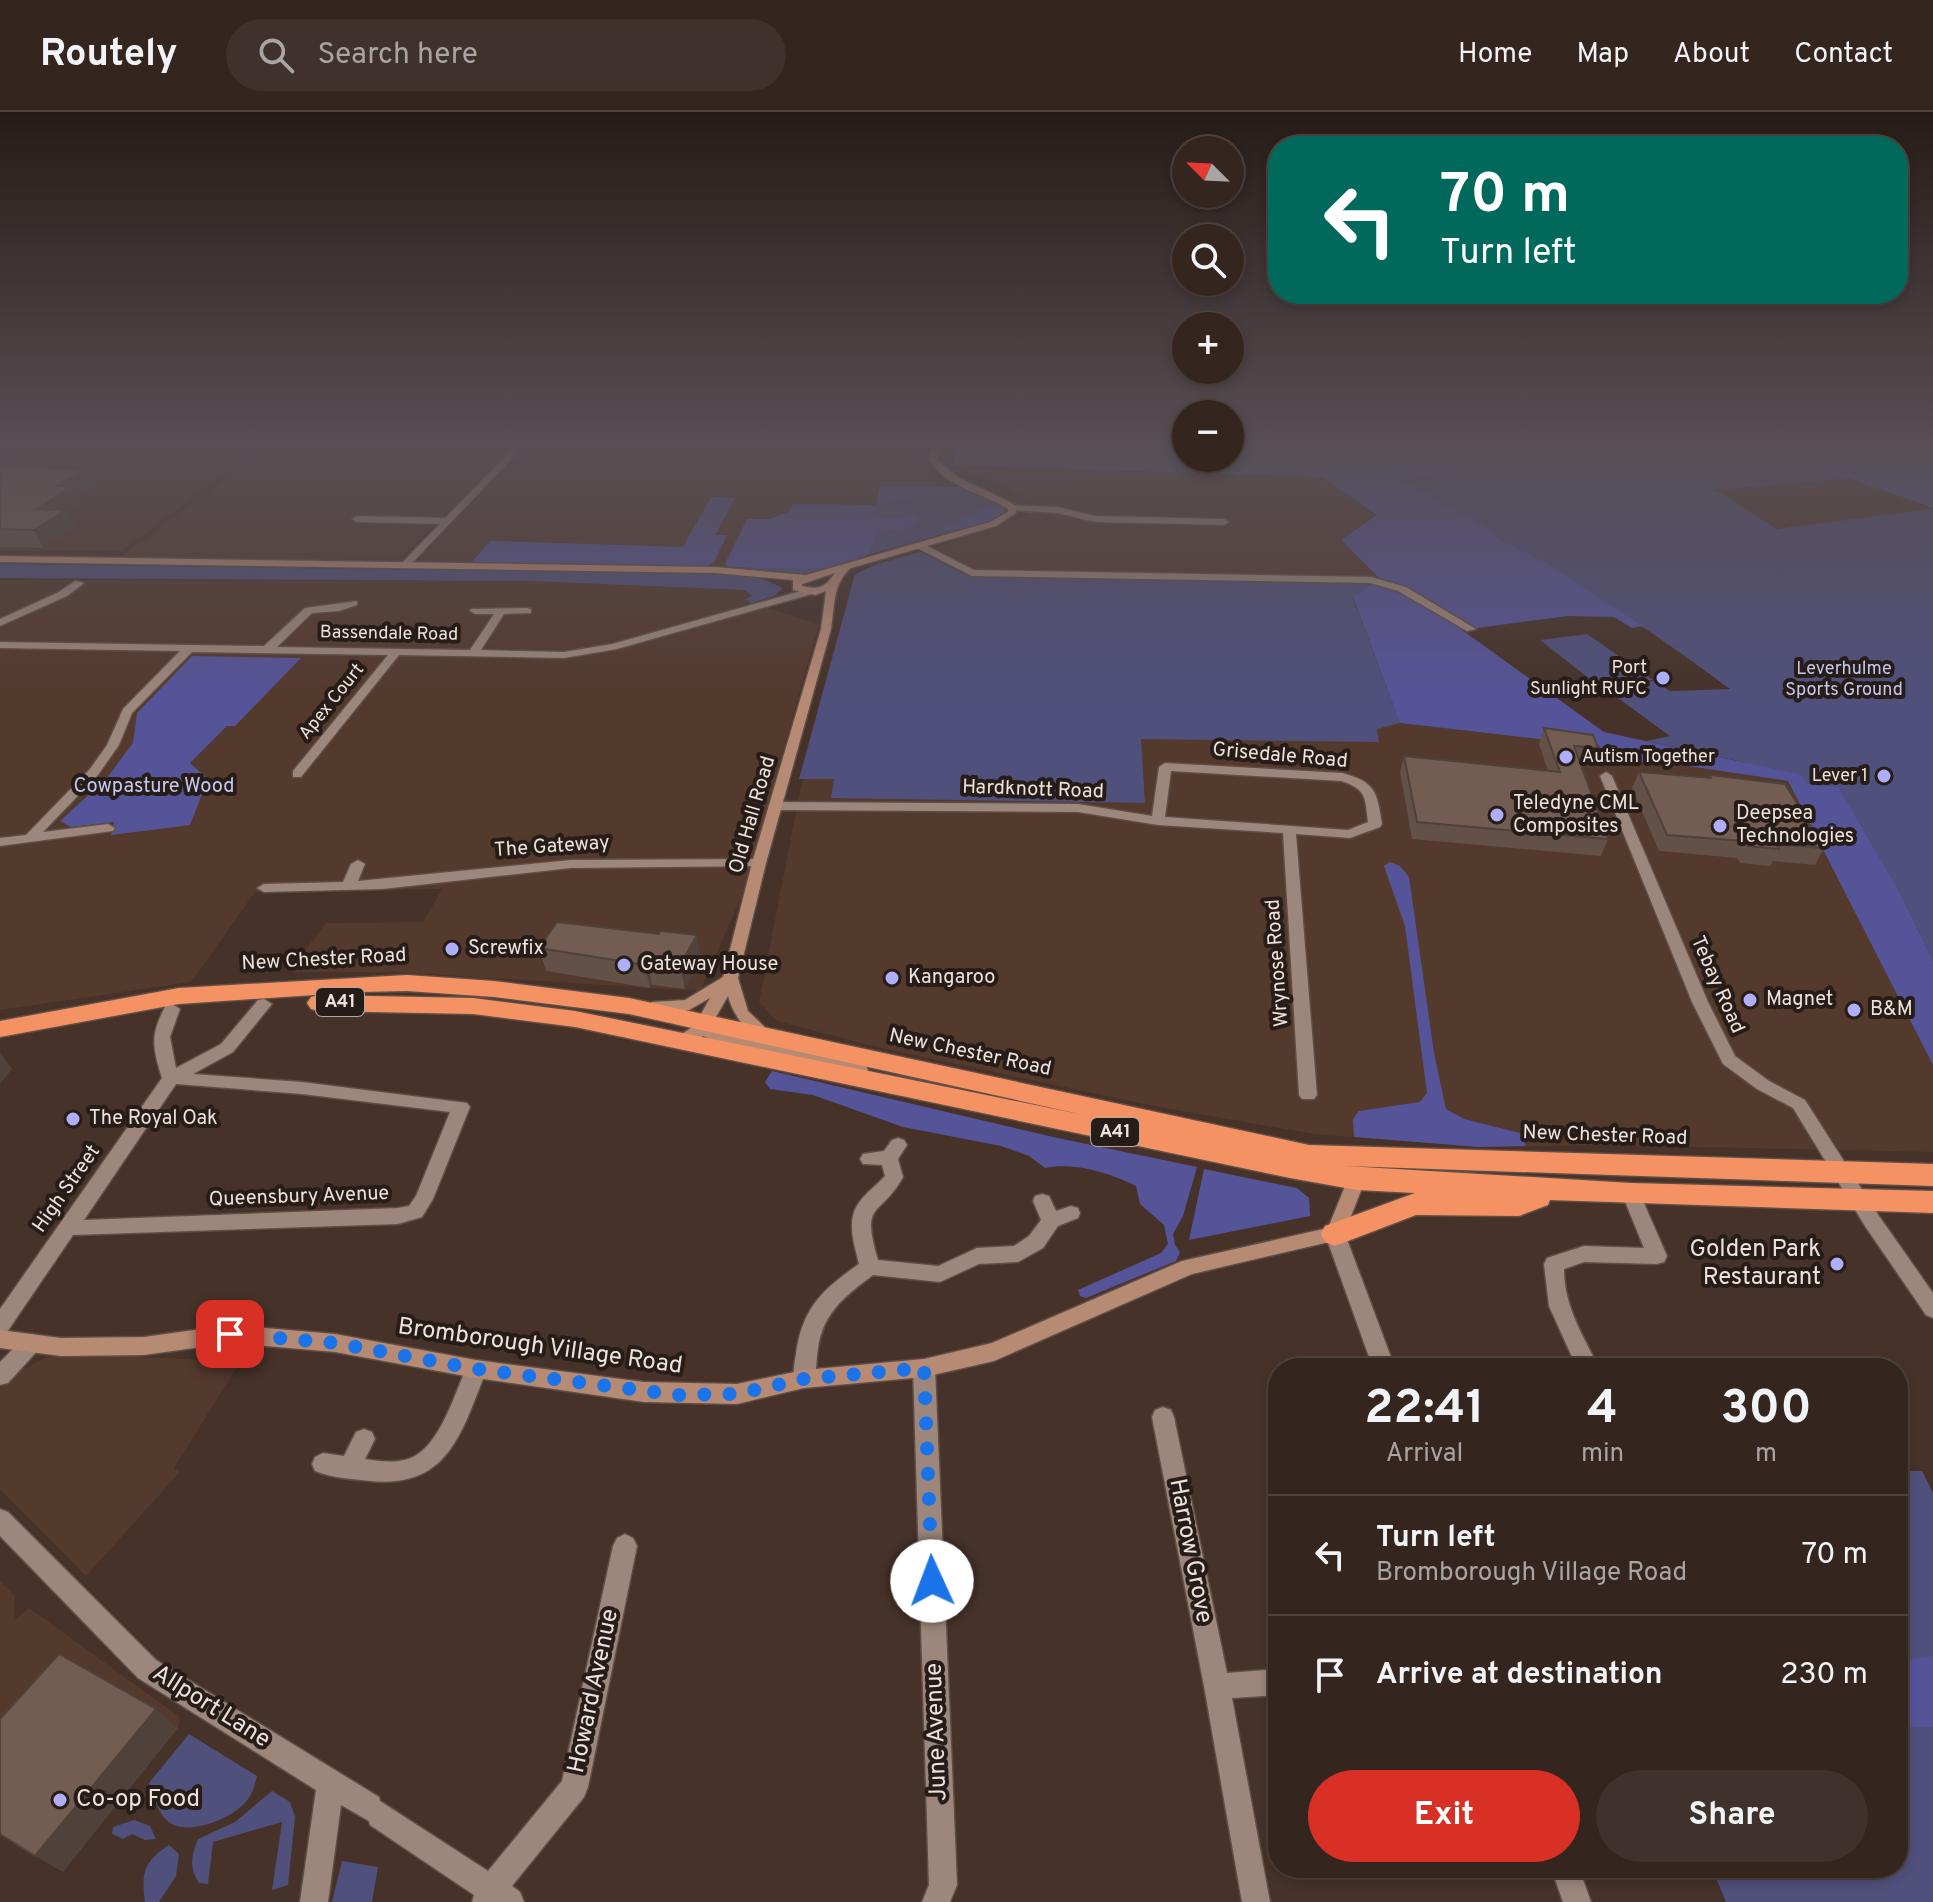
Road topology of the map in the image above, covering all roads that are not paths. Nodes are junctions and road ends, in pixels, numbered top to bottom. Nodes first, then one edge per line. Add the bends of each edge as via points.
1 (441, 529) edge
2 (977, 529) edge
3 (918, 545) junction
4 (0, 559) edge
5 (405, 565) junction
6 (849, 565) junction
7 (762, 574) junction
8 (806, 578) junction
9 (79, 583) dead end
10 (832, 585) junction
11 (796, 586) junction
12 (808, 592) junction
13 (770, 602) junction
14 (353, 603) dead end
15 (475, 611) dead end
16 (501, 611) junction
17 (527, 611) dead end
18 (828, 613) junction
19 (0, 623) edge
20 (1471, 629) dead end
21 (0, 645) edge
22 (189, 649) junction
23 (267, 650) junction
24 (396, 652) junction
25 (473, 654) junction
26 (297, 774) dead end
27 (1606, 776) dead end
28 (775, 806) junction
29 (1158, 821) junction
30 (108, 828) dead end
31 (1289, 828) junction
32 (30, 838) junction
33 (0, 842) edge
34 (759, 863) junction
35 (358, 864) dead end
36 (348, 887) junction
37 (264, 888) dead end
38 (730, 978) junction
39 (264, 1004) junction
40 (629, 1006) junction
41 (172, 1009) junction
42 (705, 1023) junction
43 (0, 1029) edge
44 (766, 1036) junction
45 (680, 1041) junction
46 (0, 1042) edge
47 (169, 1071) junction
48 (1308, 1095) dead end
49 (1063, 1121) junction
50 (1309, 1155) junction
51 (1389, 1158) junction
52 (869, 1159) dead end
53 (1841, 1172) junction
54 (1933, 1175) edge
55 (1357, 1179) junction
56 (1933, 1187) edge
57 (1555, 1190) junction
58 (1631, 1194) junction
59 (1858, 1199) junction
60 (1042, 1201) dead end
61 (1933, 1202) edge
62 (1071, 1213) dead end
63 (1394, 1213) junction
64 (1051, 1221) junction
65 (67, 1228) junction
66 (1335, 1234) junction
67 (870, 1267) junction
68 (1933, 1309) edge
69 (0, 1326) edge
70 (0, 1339) edge
71 (32, 1343) junction
72 (1380, 1358) edge
73 (1583, 1358) edge
74 (924, 1368) junction
75 (476, 1369) junction
76 (0, 1376) edge
77 (804, 1379) junction
78 (1163, 1417) dead end
79 (364, 1439) dead end
80 (323, 1464) dead end
81 (350, 1467) junction
82 (0, 1520) edge
83 (625, 1546) dead end
84 (1268, 1683) edge
85 (1217, 1686) junction
86 (331, 1782) junction
87 (1569, 1878) edge
88 (496, 1898) edge
89 (314, 1902) edge
90 (936, 1902) edge
91 (1256, 1902) edge
92 (1577, 1902) edge

1 - 5 street
2 - 3 street
3 - 6 street
3 - 20 street via 972,573 1371,580 1402,589
4 - 5 street
5 - 7 street
6 - 8 street
6 - 10 street
7 - 8 street
7 - 11 street
8 - 10 street via 825,578
8 - 11 street
9 - 19 street
10 - 12 street
10 - 18 street, Old Hall Road
11 - 12 street
11 - 13 street, Bassendale Road
12 - 13 street, Bassendale Road
12 - 18 street
13 - 25 street, Bassendale Road via 613,647 564,655
14 - 23 street via 309,610
15 - 16 street
16 - 17 street
16 - 25 street
18 - 28 street, Old Hall Road
21 - 22 street, Bassendale Road
22 - 23 street, Bassendale Road
22 - 32 street via 127,712 94,772
23 - 24 street, Bassendale Road
24 - 25 street, Bassendale Road
24 - 26 street, Apex Court
27 - 53 street, Tebay Road via 1729,1060 1799,1104
28 - 29 street, Hardknott Road via 1078,808
28 - 34 street, Old Hall Road
29 - 31 street, Hardknott Road
29 - 31 street, Grisedale Road via 1165,767 1342,777 1371,794 1375,824 1350,834
30 - 32 street
31 - 48 street, Wrynose Road
32 - 33 street
34 - 36 street, The Gateway via 546,865
34 - 38 street, Old Hall Road
35 - 36 street
36 - 37 street, The Gateway
38 - 40 street via 689,1005
38 - 42 street, Old Hall Road
38 - 44 street via 741,1013
39 - 41 highway, New Chester Road / A41
39 - 45 highway, New Chester Road / A41 via 473,1006 575,1019
39 - 47 street, High Street via 227,1048
40 - 42 highway, New Chester Road / A41
40 - 43 highway, New Chester Road / A41 via 480,988 359,984 179,996
41 - 46 highway, New Chester Road / A41
41 - 47 street via 160,1040
42 - 44 highway, New Chester Road / A41
42 - 45 street
42 - 49 street via 709,1032 723,1038
44 - 50 highway, New Chester Road / A41
45 - 49 highway, New Chester Road / A41
47 - 65 street, High Street
47 - 65 street, Queensbury Avenue via 461,1107 415,1212
49 - 55 highway, New Chester Road / A41
50 - 51 highway, New Chester Road / A41
50 - 55 highway
51 - 53 highway, New Chester Road / A41
51 - 55 street
52 - 67 street via 894,1152 894,1177 862,1212
53 - 54 highway, New Chester Road / A41
53 - 56 highway via 1870,1186
53 - 59 street, Tebay Road
55 - 57 highway, New Chester Road / A41
55 - 63 highway
55 - 66 street
57 - 58 highway, New Chester Road / A41
57 - 63 highway via 1519,1205 1415,1204
58 - 59 highway, New Chester Road / A41
58 - 73 street via 1657,1256 1584,1254 1554,1264 1553,1284 1563,1322
59 - 61 highway, New Chester Road / A41
59 - 68 street, Tebay Road
60 - 64 street
62 - 64 street
63 - 66 highway
64 - 67 street via 1036,1242 1018,1254 977,1256 940,1274
65 - 69 street, High Street
66 - 72 street
66 - 74 street, Bromborough Village Road via 1189,1267 994,1352
67 - 77 street via 817,1311 806,1343
70 - 71 street, Bromborough Village Road
71 - 75 street, Bromborough Village Road via 144,1346 230,1334 335,1343
71 - 76 street
74 - 77 street, Bromborough Village Road
74 - 90 street, June Avenue via 943,1885
75 - 77 street, Bromborough Village Road via 677,1395 737,1394
75 - 81 street via 441,1446 428,1459 403,1471
78 - 85 street, Harrow Grove
79 - 81 street
80 - 81 street
82 - 86 street, Allport Lane via 147,1669
83 - 88 street, Howard Avenue via 574,1787
84 - 85 street
85 - 91 street, Harrow Grove
86 - 88 street, Allport Lane
86 - 89 street
87 - 92 street

